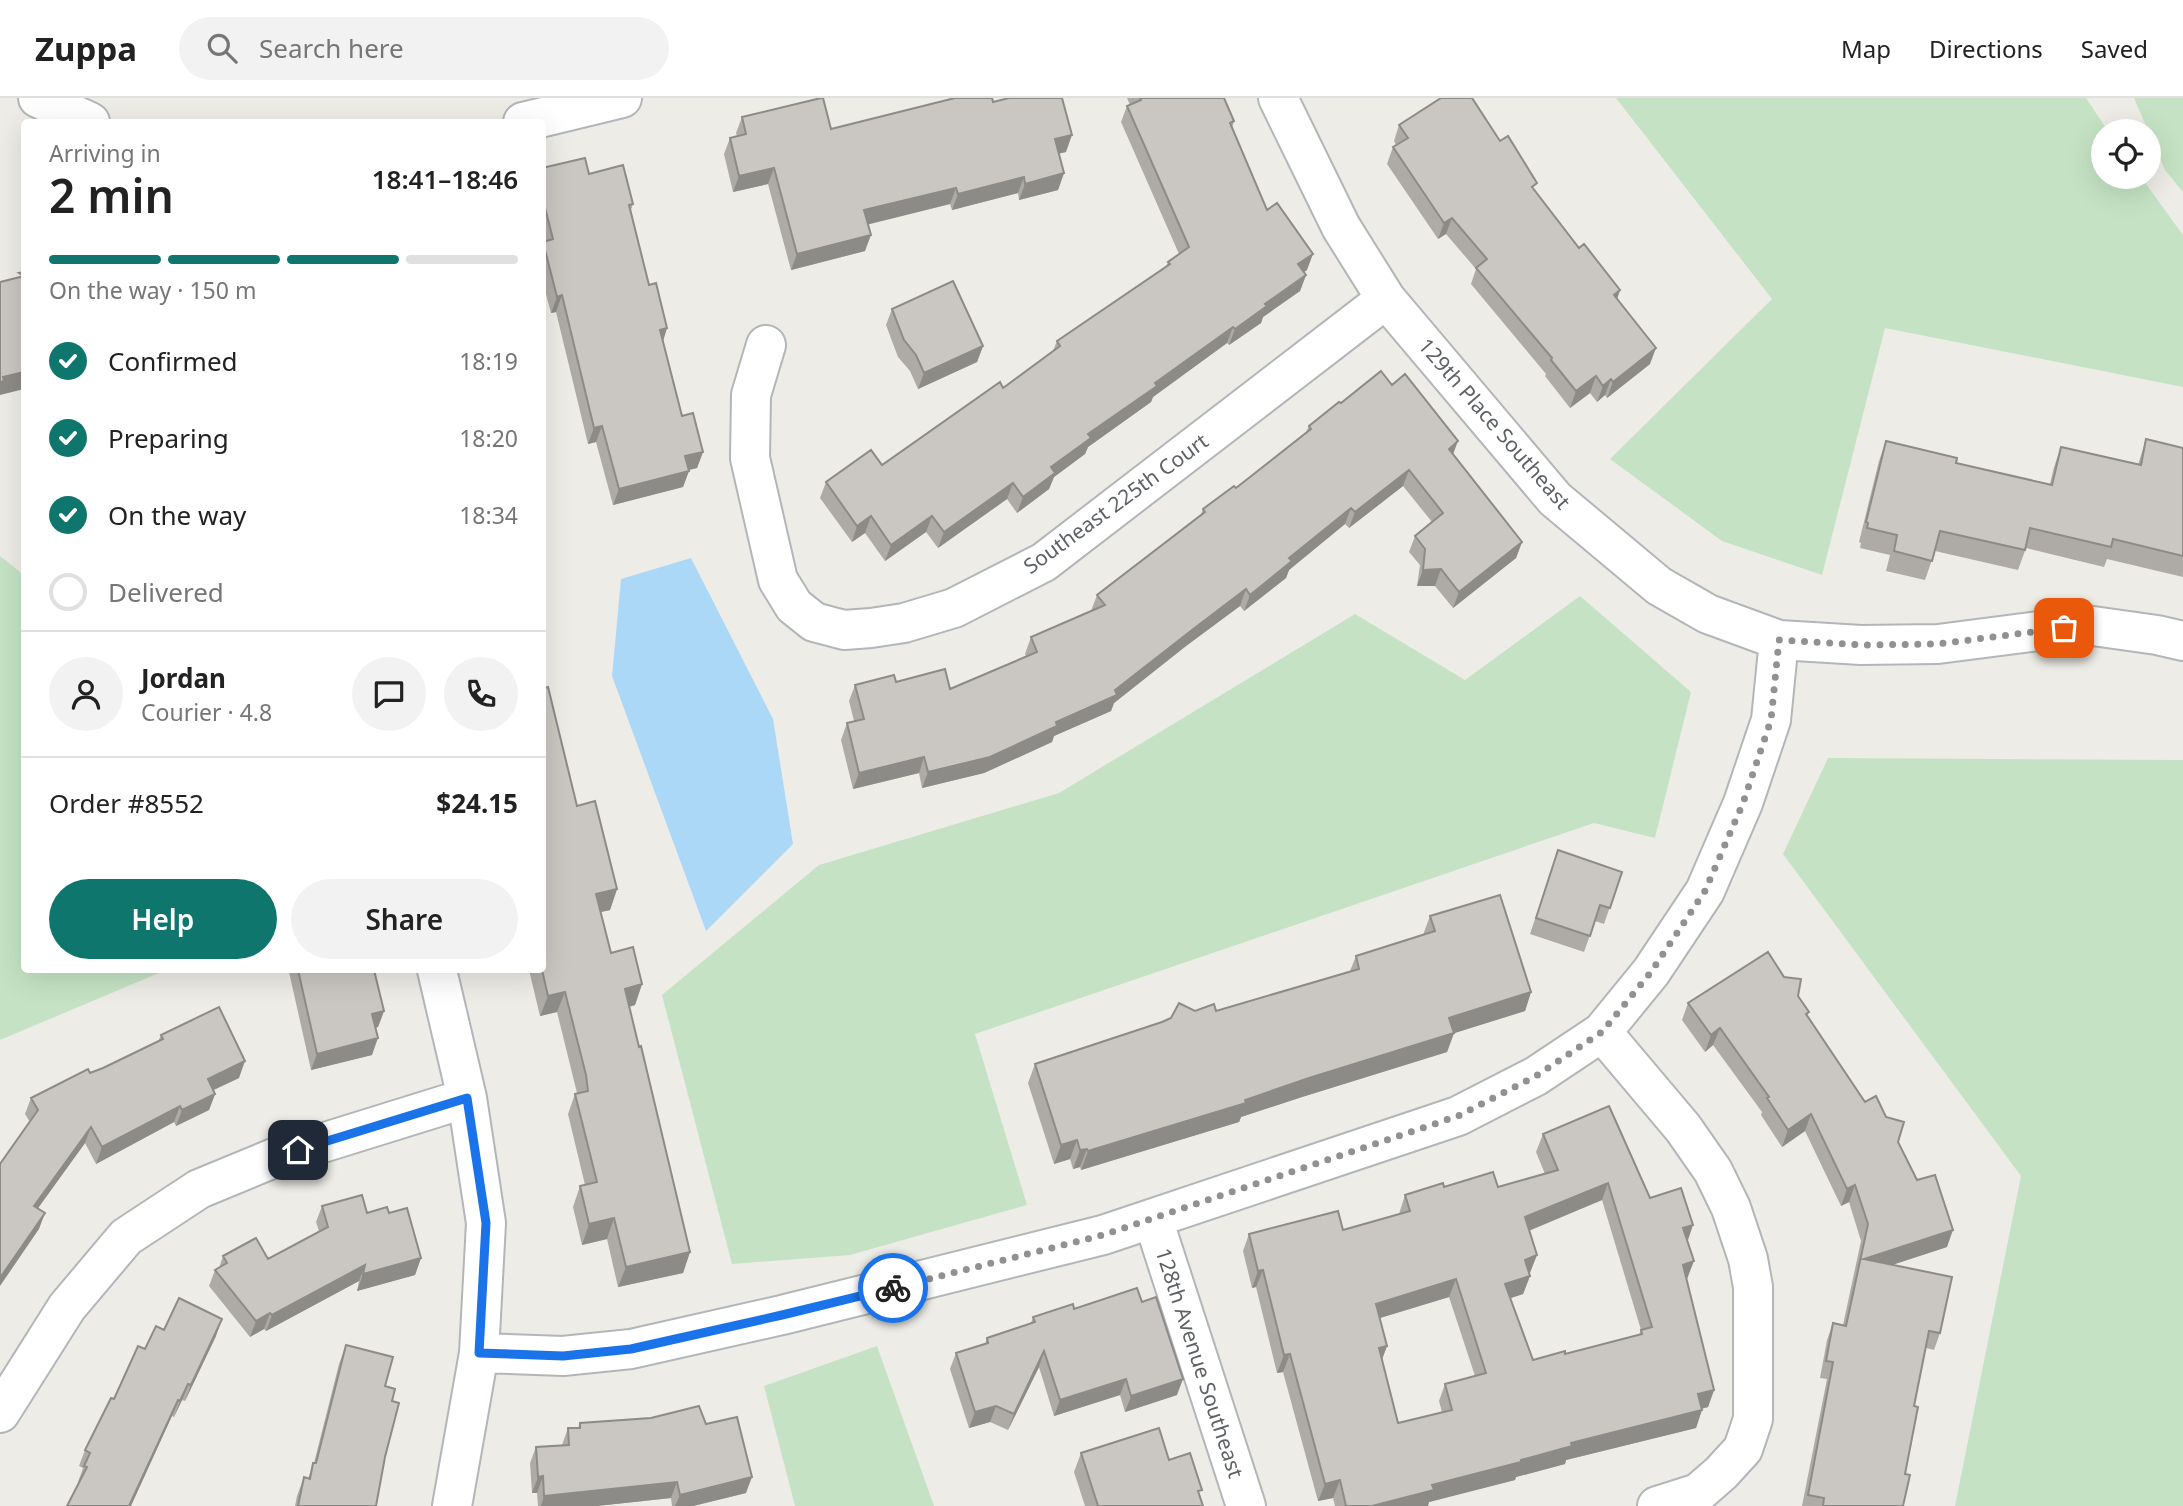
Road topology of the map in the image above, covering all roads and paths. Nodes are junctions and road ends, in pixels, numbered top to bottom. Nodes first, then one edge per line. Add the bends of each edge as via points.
1 (38, 98) edge
2 (622, 98) edge
3 (1278, 98) edge
4 (84, 119) edge
5 (535, 119) edge
6 (1386, 299) junction
7 (766, 345) dead end
8 (1779, 640) junction
9 (2183, 641) edge
10 (438, 973) edge
11 (1602, 1032) junction
12 (467, 1098) junction
13 (1153, 1219) junction
14 (479, 1353) junction
15 (0, 1413) edge
16 (452, 1506) edge
17 (1246, 1506) edge
18 (1657, 1506) edge

1 - 4 street
2 - 5 street
3 - 6 street, 129th Place Southeast via 1341,227
6 - 7 street, Southeast 225th Court via 1045,562 954,608 871,628 844,630 814,622 794,606 778,580 750,458 751,395
6 - 8 street, 129th Place Southeast via 1555,499 1659,586 1708,614
8 - 9 street, 129th Place Southeast via 1938,644 2086,625
8 - 11 street via 1771,720 1743,803 1705,891 1651,972
10 - 12 street
11 - 13 street via 1536,1076 1458,1116
11 - 18 street via 1713,1171 1731,1208 1753,1287 1753,1419 1743,1450 1698,1493
12 - 14 street via 486,1223
12 - 15 street via 274,1158 199,1189 126,1237 67,1307
13 - 14 street via 631,1349 563,1356
13 - 17 street, 128th Avenue Southeast
14 - 16 street

